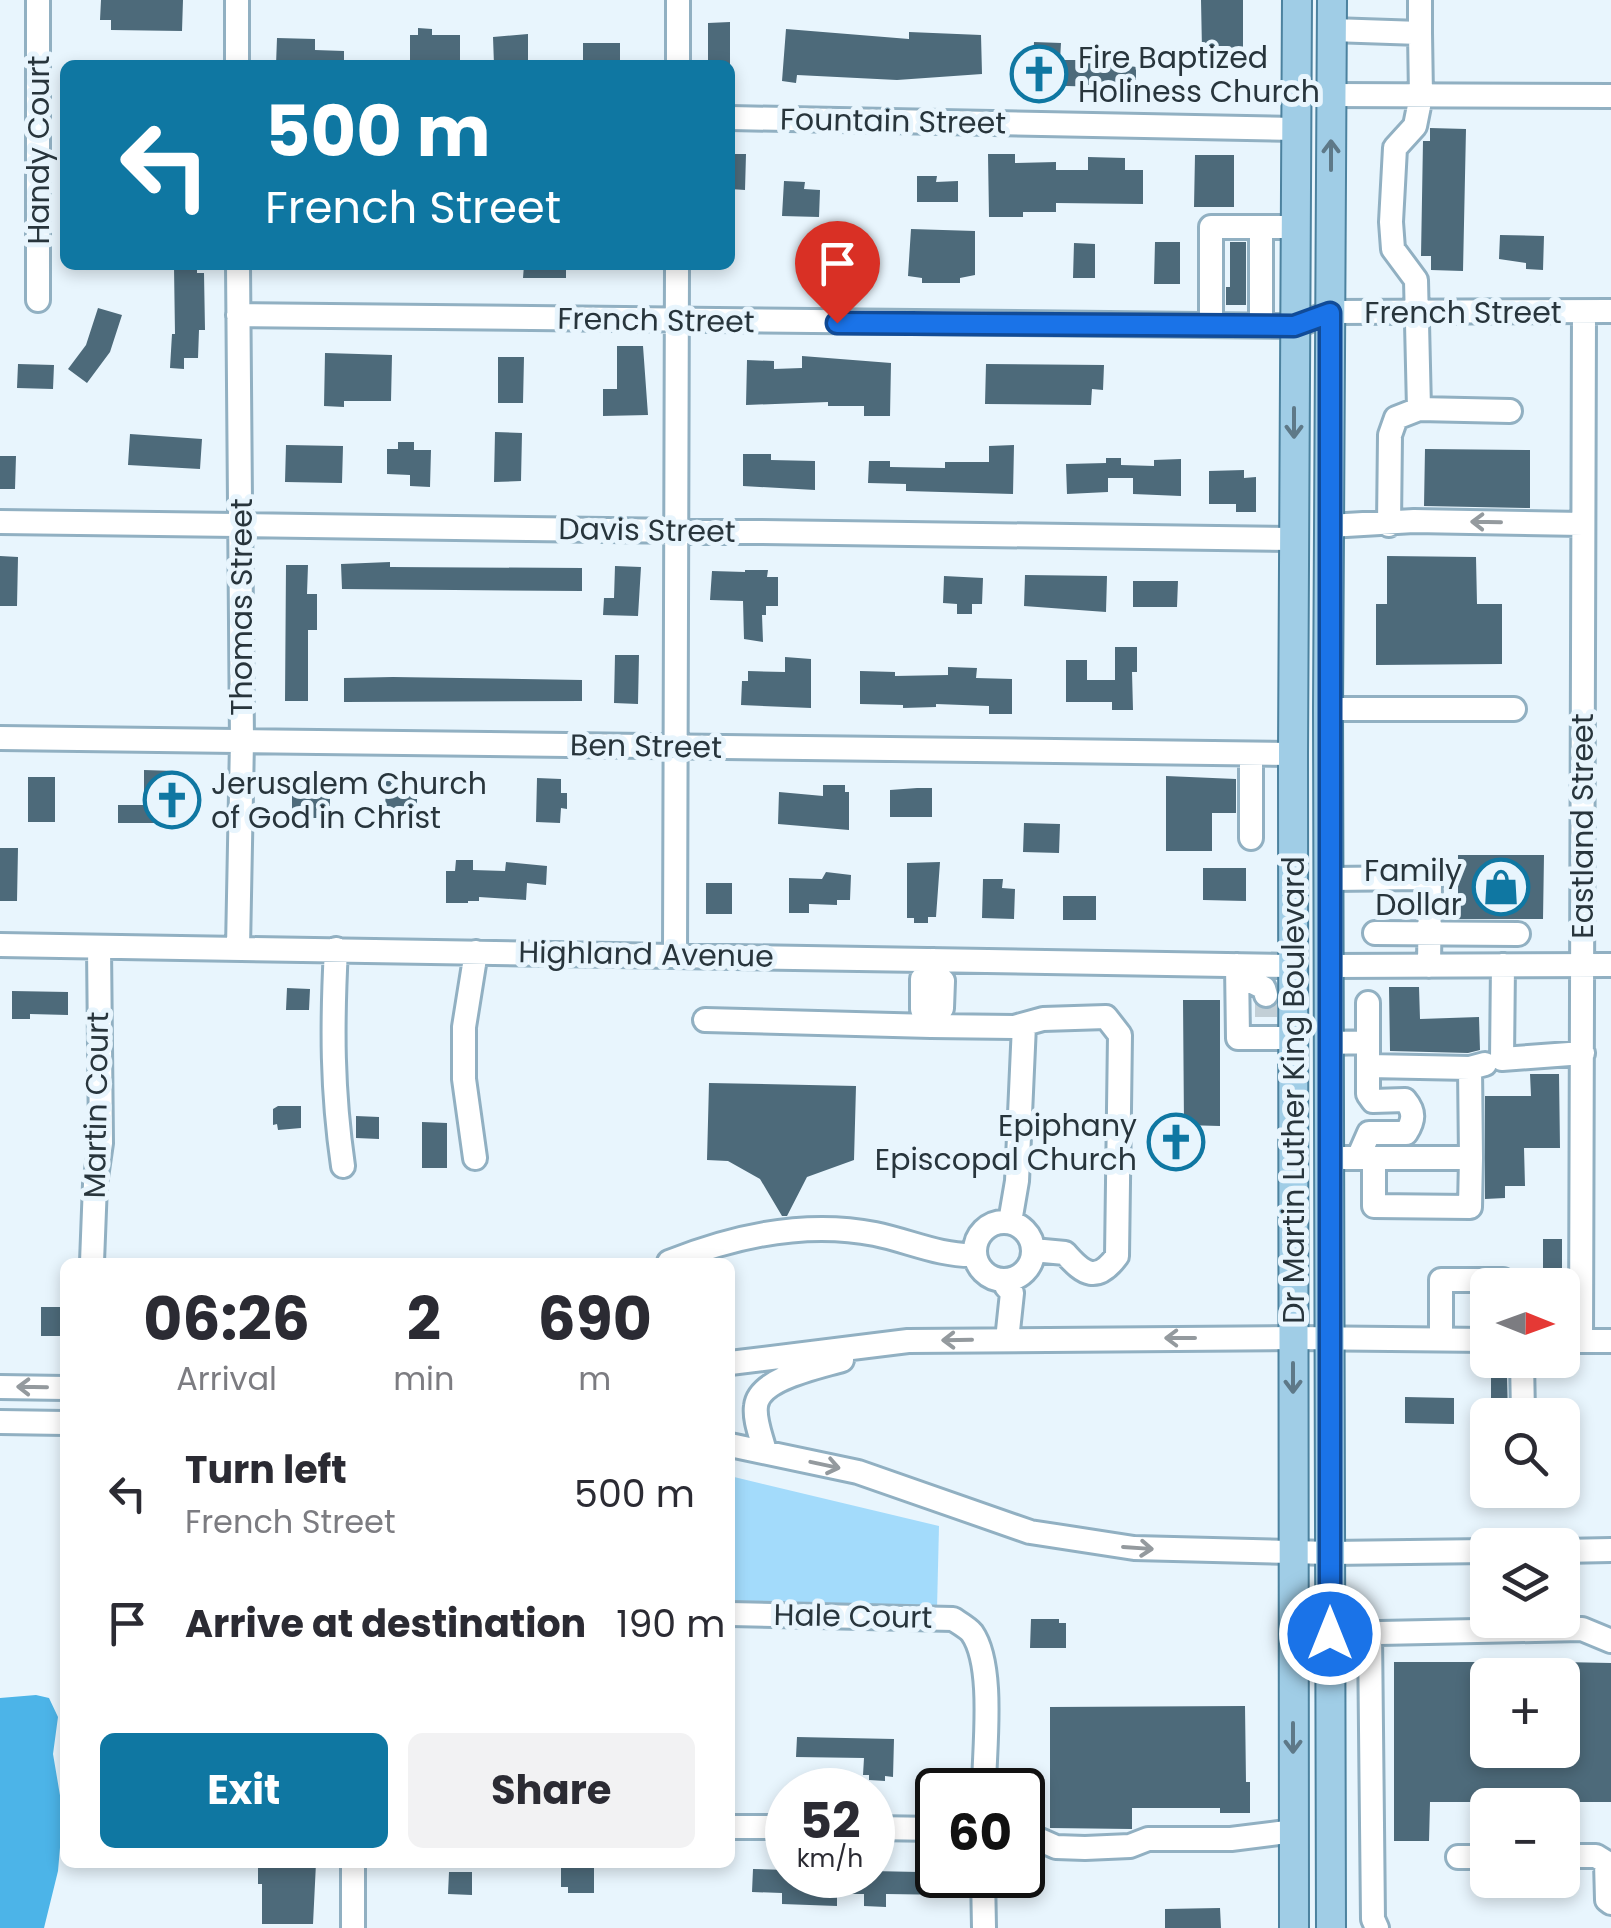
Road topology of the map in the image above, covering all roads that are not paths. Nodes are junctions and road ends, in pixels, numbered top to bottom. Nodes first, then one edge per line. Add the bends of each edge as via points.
1 (38, 0) edge
2 (237, 0) edge
3 (678, 0) edge
4 (1296, 0) edge
5 (1332, 0) edge
6 (1420, 0) edge
7 (1332, 30) junction
8 (1420, 33) junction
9 (237, 60) edge
10 (678, 60) edge
11 (1331, 95) junction
12 (1421, 96) junction
13 (1611, 96) edge
14 (735, 118) edge
15 (1296, 128) junction
16 (1261, 227) junction
17 (1295, 240) junction
18 (238, 270) edge
19 (678, 270) edge
20 (38, 300) dead end
21 (1419, 312) junction
22 (1584, 312) junction
23 (1611, 312) edge
24 (1330, 313) junction
25 (238, 315) junction
26 (677, 320) junction
27 (1212, 325) junction
28 (1261, 325) junction
29 (1294, 326) junction
30 (1419, 409) junction
31 (1510, 411) dead end
32 (0, 522) edge
33 (1583, 524) junction
34 (241, 525) junction
35 (1388, 525) junction
36 (1329, 526) junction
37 (675, 530) junction
38 (1293, 539) junction
39 (1514, 708) dead end
40 (1328, 709) junction
41 (0, 738) edge
42 (242, 741) junction
43 (674, 746) junction
44 (1251, 754) junction
45 (1293, 754) junction
46 (1293, 819) junction
47 (1294, 850) junction
48 (1329, 879) junction
49 (1375, 933) dead end
50 (1430, 933) junction
51 (1485, 934) junction
52 (1518, 934) dead end
53 (0, 945) edge
54 (99, 946) junction
55 (238, 948) junction
56 (336, 949) junction
57 (476, 952) junction
58 (676, 955) junction
59 (1494, 965) junction
60 (1582, 965) junction
61 (1611, 965) edge
62 (933, 966) junction
63 (1293, 966) junction
64 (1329, 966) junction
65 (1429, 966) junction
66 (1238, 970) junction
67 (1266, 995) dead end
68 (1368, 1003) dead end
69 (1329, 1012) junction
70 (705, 1020) dead end
71 (931, 1022) junction
72 (1024, 1025) junction
73 (1275, 1035) junction
74 (1329, 1044) junction
75 (1583, 1053) junction
76 (1368, 1054) junction
77 (1502, 1059) junction
78 (1470, 1068) junction
79 (475, 1158) dead end
80 (1330, 1158) junction
81 (1366, 1158) junction
82 (1470, 1158) junction
83 (343, 1166) dead end
84 (1010, 1222) junction
85 (1033, 1250) junction
86 (974, 1255) junction
87 (92, 1258) edge
88 (679, 1258) edge
89 (1575, 1268) edge
90 (1470, 1280) edge
91 (1006, 1283) junction
92 (1007, 1329) junction
93 (1293, 1338) junction
94 (1330, 1338) junction
95 (1441, 1339) junction
96 (1470, 1340) edge
97 (908, 1341) junction
98 (1580, 1341) edge
99 (1611, 1341) edge
100 (735, 1362) edge
101 (0, 1387) edge
102 (60, 1388) edge
103 (0, 1422) edge
104 (60, 1423) edge
105 (735, 1446) edge
106 (765, 1452) junction
107 (1611, 1550) edge
108 (1470, 1551) edge
109 (1580, 1551) edge
110 (1294, 1552) junction
111 (1330, 1553) junction
112 (735, 1614) edge
113 (1330, 1634) junction
114 (1370, 1634) junction
115 (1611, 1641) edge
116 (984, 1768) edge
117 (735, 1827) edge
118 (765, 1828) edge
119 (1294, 1831) junction
120 (1045, 1842) edge
121 (1580, 1856) edge
122 (1458, 1857) dead end
123 (1470, 1857) edge
124 (353, 1868) edge
125 (984, 1898) edge
126 (1611, 1903) edge
127 (353, 1928) edge
128 (984, 1928) edge
129 (1294, 1928) edge
130 (1331, 1928) edge
131 (1377, 1928) edge

1 - 20 street, Handy Court
2 - 9 street
3 - 10 street
4 - 15 main road, Dr Martin Luther King Boulevard
5 - 7 main road, Dr Martin Luther King Boulevard
6 - 8 street
7 - 8 street
7 - 11 main road, Dr Martin Luther King Boulevard
8 - 12 street
11 - 12 street
24 -> 11 main road, Dr Martin Luther King Boulevard
12 - 13 street
12 - 21 street via 1415,126 1395,148 1391,222 1393,250 1416,280
14 - 15 street, Fountain Street
15 - 17 main road, Dr Martin Luther King Boulevard
16 - 17 street
16 - 27 street via 1211,227
16 - 28 street
17 - 29 main road, Dr Martin Luther King Boulevard
18 - 25 street, Thomas Street
19 - 26 street
21 - 22 street, French Street
21 - 24 street, French Street
21 - 30 street
22 - 23 street, French Street
22 - 33 street, Eastland Street
24 - 29 street, French Street
24 - 36 main road, Dr Martin Luther King Boulevard
25 - 26 street, French Street
25 - 34 street, Thomas Street
26 - 27 street, French Street
26 - 37 street
27 - 28 street, French Street
28 - 29 street, French Street
29 -> 38 main road, Dr Martin Luther King Boulevard
30 - 31 street
30 - 35 street via 1396,418 1390,435
32 - 34 street, Davis Street
33 -> 35 street
33 - 60 street, Eastland Street
34 - 37 street, Davis Street
34 - 42 street, Thomas Street
35 - 36 street
36 - 40 main road, Dr Martin Luther King Boulevard
37 - 38 street, Davis Street
37 - 43 street
38 - 45 main road, Dr Martin Luther King Boulevard
39 - 40 street
40 - 48 main road, Dr Martin Luther King Boulevard
41 - 42 street, Ben Street
42 - 43 street, Ben Street
42 - 55 street, Thomas Street
43 - 44 street, Ben Street
43 - 58 street
44 - 45 street, Ben Street
44 - 46 street via 1251,828
45 - 46 main road, Dr Martin Luther King Boulevard
46 - 47 main road, Dr Martin Luther King Boulevard
47 - 63 main road, Dr Martin Luther King Boulevard
47 - 64 main road via 1310,871 1313,942
48 - 50 street via 1426,878
48 - 64 main road, Dr Martin Luther King Boulevard
49 - 50 street
50 - 51 street
50 - 65 street
51 - 52 street
51 - 59 street
53 - 54 street, Highland Avenue
54 - 55 street, Highland Avenue
54 - 87 street, Martin Court via 101,1143
55 - 56 street, Highland Avenue
56 - 57 street, Highland Avenue
56 - 83 street via 334,1098
57 - 58 street, Highland Avenue
57 - 79 street via 464,1027
58 - 62 street, Highland Avenue
59 - 60 street
59 - 65 street
59 - 77 street
60 - 61 street
60 - 75 street, Eastland Street
62 - 66 street, Highland Avenue
62 - 71 street via 922,979 922,1008
63 - 66 street, Highland Avenue
63 - 69 main road via 1311,979
63 - 73 main road, Dr Martin Luther King Boulevard
64 - 65 street
64 - 69 main road, Dr Martin Luther King Boulevard
66 - 67 street
66 - 73 street via 1238,1038
68 - 76 street
69 - 74 main road, Dr Martin Luther King Boulevard
70 - 71 street
71 - 72 street
72 - 84 street
72 - 85 street via 1106,1016 1120,1034 1117,1256 1094,1274 1080,1271 1065,1253
73 - 93 main road, Dr Martin Luther King Boulevard
74 - 76 street
74 - 80 main road, Dr Martin Luther King Boulevard
75 - 77 street
75 - 89 street, Eastland Street
76 - 78 street
76 - 81 street via 1368,1094 1373,1101 1405,1100 1413,1122 1406,1133 1368,1134
77 - 78 street
78 - 82 street
80 - 81 street
80 - 94 main road, Dr Martin Luther King Boulevard
81 - 82 street
81 - 82 street via 1374,1206 1470,1208
84 - 85 street via 1026,1232
84 - 86 street via 984,1229
85 - 91 street via 1027,1269
86 - 88 street via 818,1230 774,1231
86 - 91 street via 982,1272
90 - 95 street via 1442,1280
91 - 92 street via 1012,1293
93 -> 92 street
92 -> 97 street
93 - 94 street
93 -> 110 main road, Dr Martin Luther King Boulevard
94 - 95 street
94 - 111 main road, Dr Martin Luther King Boulevard
95 - 96 street
97 - 100 street
97 - 106 street via 785,1377 763,1391 756,1415
98 - 99 street
102 -> 101 street
103 - 104 street
105 - 106 street
106 -> 110 street via 858,1472 1030,1532 1134,1548
107 - 109 street
108 - 111 street
110 - 111 street
110 -> 119 main road, Dr Martin Luther King Boulevard
111 - 113 main road, Dr Martin Luther King Boulevard
112 - 116 street, Hale Court via 953,1618 971,1632 982,1656
113 - 114 street
113 - 130 main road, Dr Martin Luther King Boulevard
114 - 115 street via 1582,1629
114 - 131 street
117 - 118 street
119 - 120 street via 1130,1846
119 - 129 main road, Dr Martin Luther King Boulevard
121 - 126 street via 1606,1862
122 - 123 street
124 - 127 street
125 - 128 street

